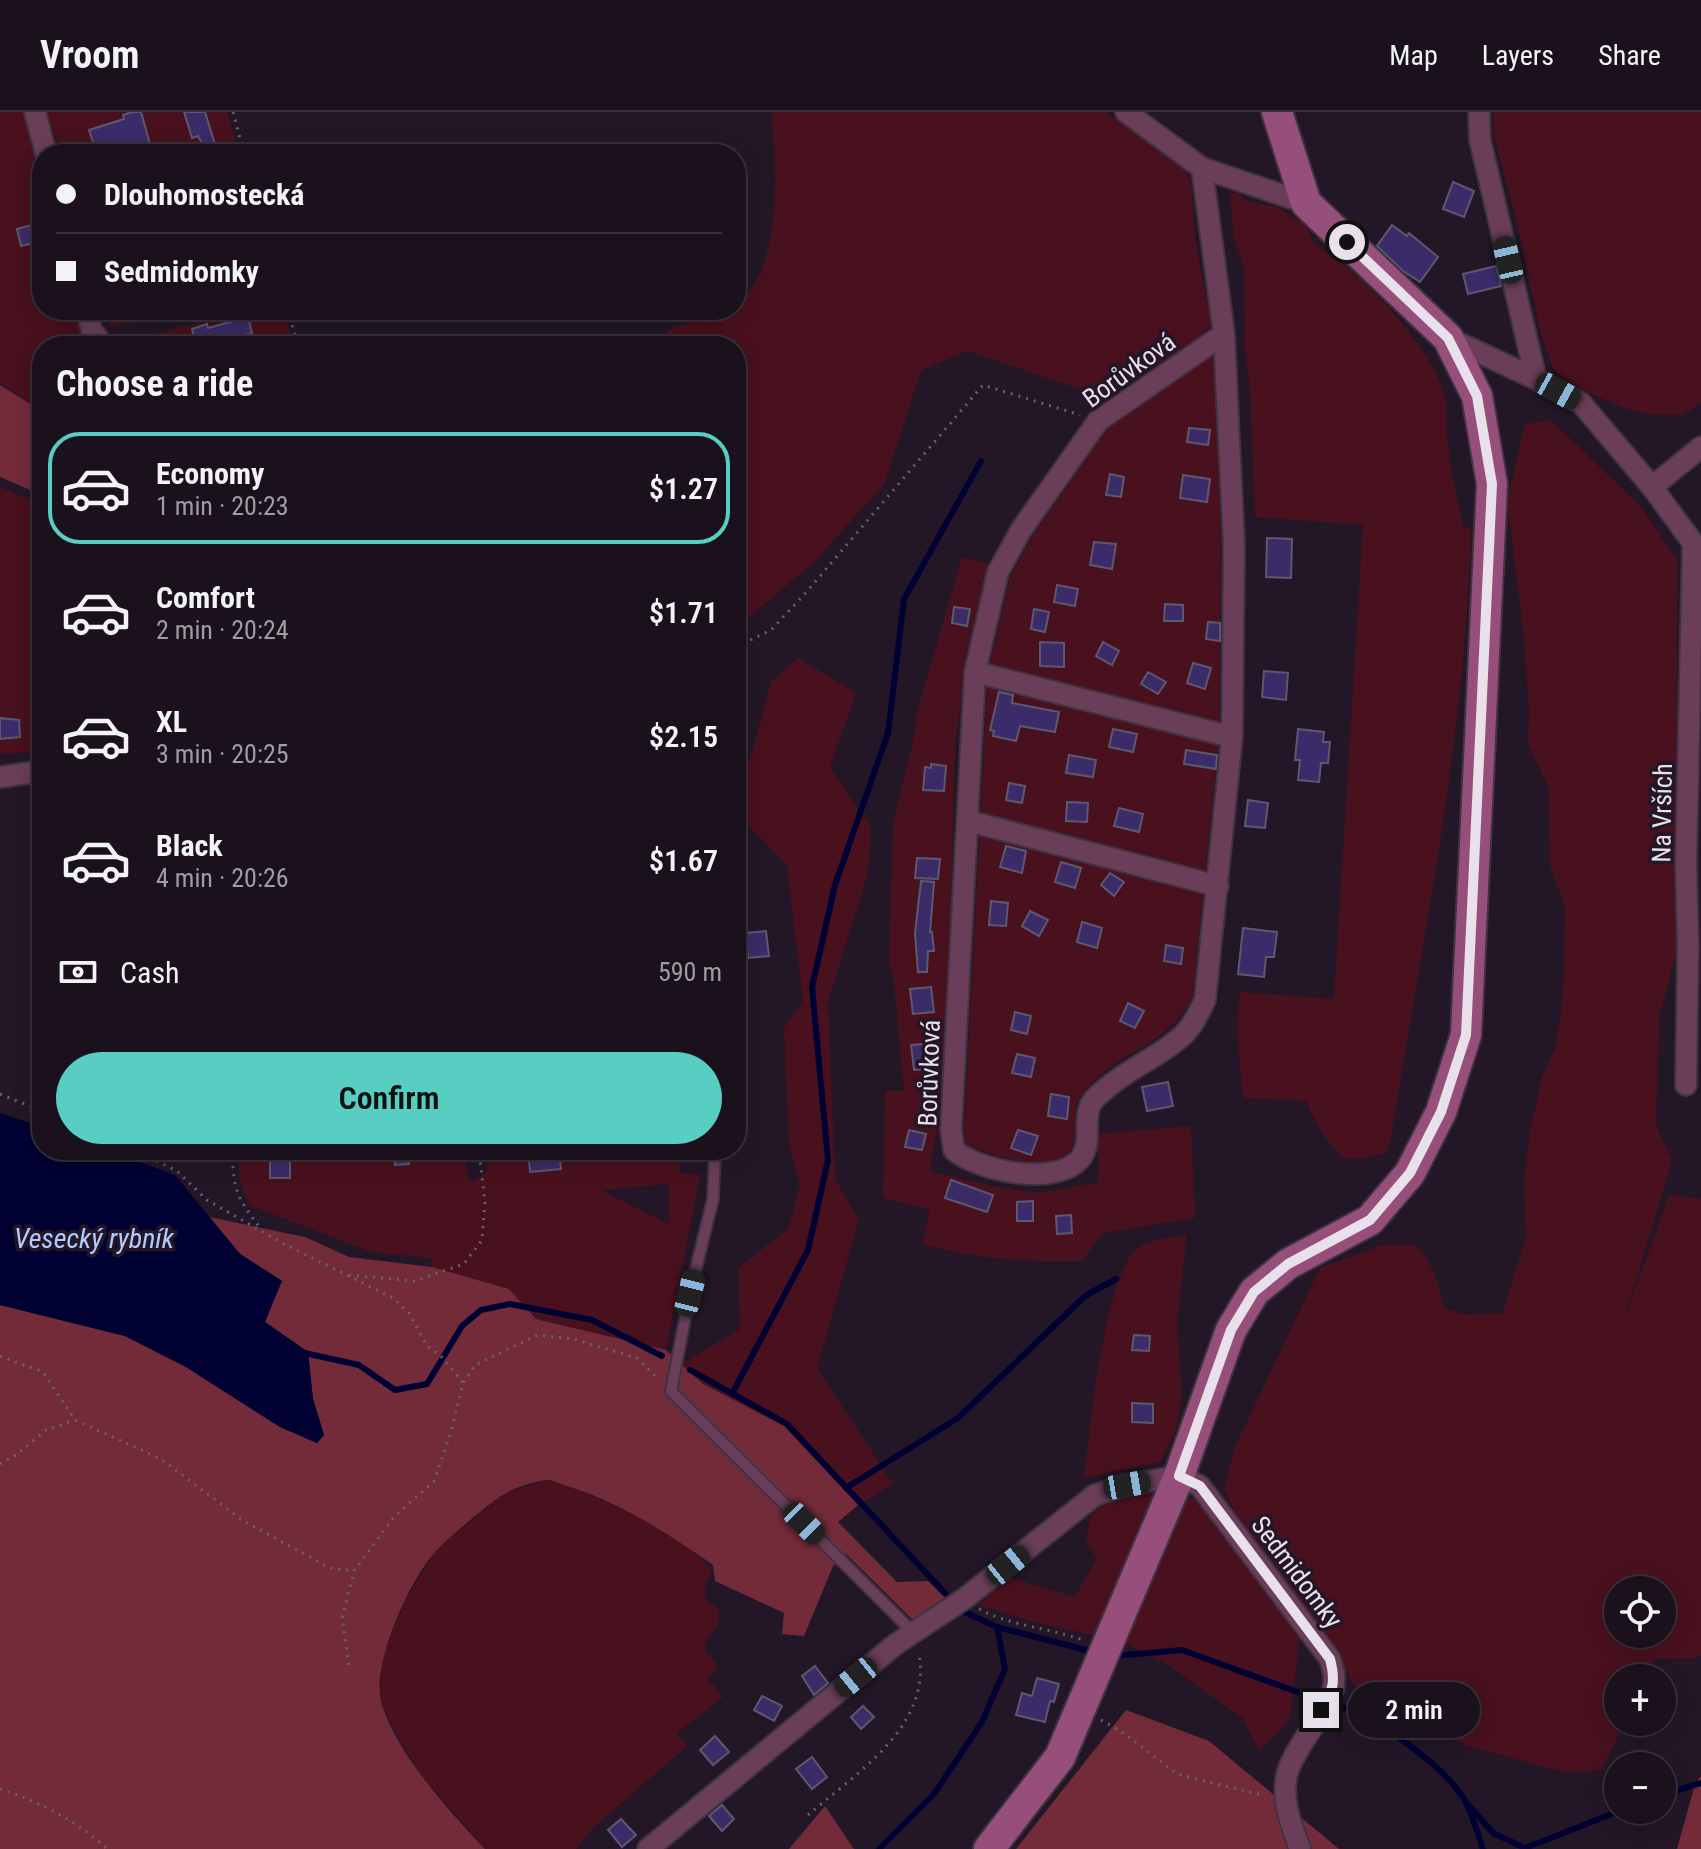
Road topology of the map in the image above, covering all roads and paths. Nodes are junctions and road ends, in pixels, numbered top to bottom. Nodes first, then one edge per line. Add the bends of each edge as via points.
1 (35, 112) edge
2 (233, 112) edge
3 (1126, 112) edge
4 (1277, 112) edge
5 (1479, 112) edge
6 (43, 144) edge
7 (241, 144) edge
8 (1202, 168) junction
9 (1306, 203) junction
10 (1224, 334) junction
11 (1448, 338) junction
12 (1536, 379) junction
13 (1098, 421) junction
14 (1701, 447) edge
15 (1652, 487) junction
16 (1697, 545) edge
17 (746, 642) edge
18 (975, 672) junction
19 (1232, 737) junction
20 (32, 772) edge
21 (0, 777) edge
22 (968, 821) junction
23 (1218, 886) junction
24 (1686, 1085) dead end
25 (0, 1094) edge
26 (32, 1107) edge
27 (156, 1160) edge
28 (233, 1160) edge
29 (480, 1160) edge
30 (715, 1160) edge
31 (263, 1232) junction
32 (345, 1275) junction
33 (0, 1356) edge
34 (463, 1383) junction
35 (671, 1391) junction
36 (75, 1420) junction
37 (0, 1464) edge
38 (1179, 1476) junction
39 (354, 1571) junction
40 (964, 1599) junction
41 (915, 1634) junction
42 (1105, 1648) junction
43 (349, 1665) dead end
44 (1080, 1707) junction
45 (0, 1789) edge
46 (1286, 1802) junction
47 (808, 1815) dead end
48 (107, 1849) edge
49 (648, 1849) edge
50 (989, 1849) edge
51 (1300, 1849) edge

1 - 6 street
2 - 7 path
3 - 8 street
4 - 9 street
5 - 12 street via 1480,140
8 - 9 street
8 - 10 street, Borůvková
9 - 11 street
10 - 13 street, Borůvková
10 - 19 street, Borůvková via 1234,546
11 - 12 street
11 - 38 street via 1477,396 1492,484 1466,1035 1441,1112 1410,1173 1370,1220 1288,1264 1254,1292 1231,1330
12 - 15 street via 1581,403
13 - 17 path via 983,385 771,630
13 - 18 street, Borůvková via 1021,530 998,572
14 - 15 street
15 - 16 street
16 - 24 street, Na Vrších via 1686,863
18 - 19 street
18 - 22 street, Borůvková
19 - 23 street, Borůvková
20 - 21 street
22 - 23 street
22 - 23 street, Borůvková via 951,1130 954,1150 964,1159 999,1170 1034,1175 1066,1170 1081,1159 1090,1105 1103,1090 1183,1036 1205,1000
25 - 26 path
27 - 31 path via 177,1171 207,1200
28 - 31 path via 238,1200
29 - 32 path via 482,1240 464,1264 414,1281
30 - 35 lane via 713,1199
31 - 32 path
32 - 34 path via 393,1298 409,1313 427,1346
33 - 36 path via 43,1372
34 - 35 path via 475,1365 538,1335 573,1339 637,1358
34 - 39 path via 434,1481 394,1517
35 - 41 lane
36 - 37 path via 46,1430
36 - 39 path via 161,1459 242,1520 330,1568
38 - 40 street via 1095,1495
38 - 42 street
38 - 46 street, Sedmidomky via 1200,1486 1330,1659 1333,1692 1287,1771
39 - 43 path via 342,1618
40 - 41 street
40 - 42 path via 983,1612
41 - 47 path via 921,1669 913,1711 885,1749
41 - 49 street via 896,1644
42 - 44 street
44 - 46 path via 1177,1774
44 - 50 street via 1060,1757
45 - 48 path via 35,1800
46 - 51 street, Sedmidomky

